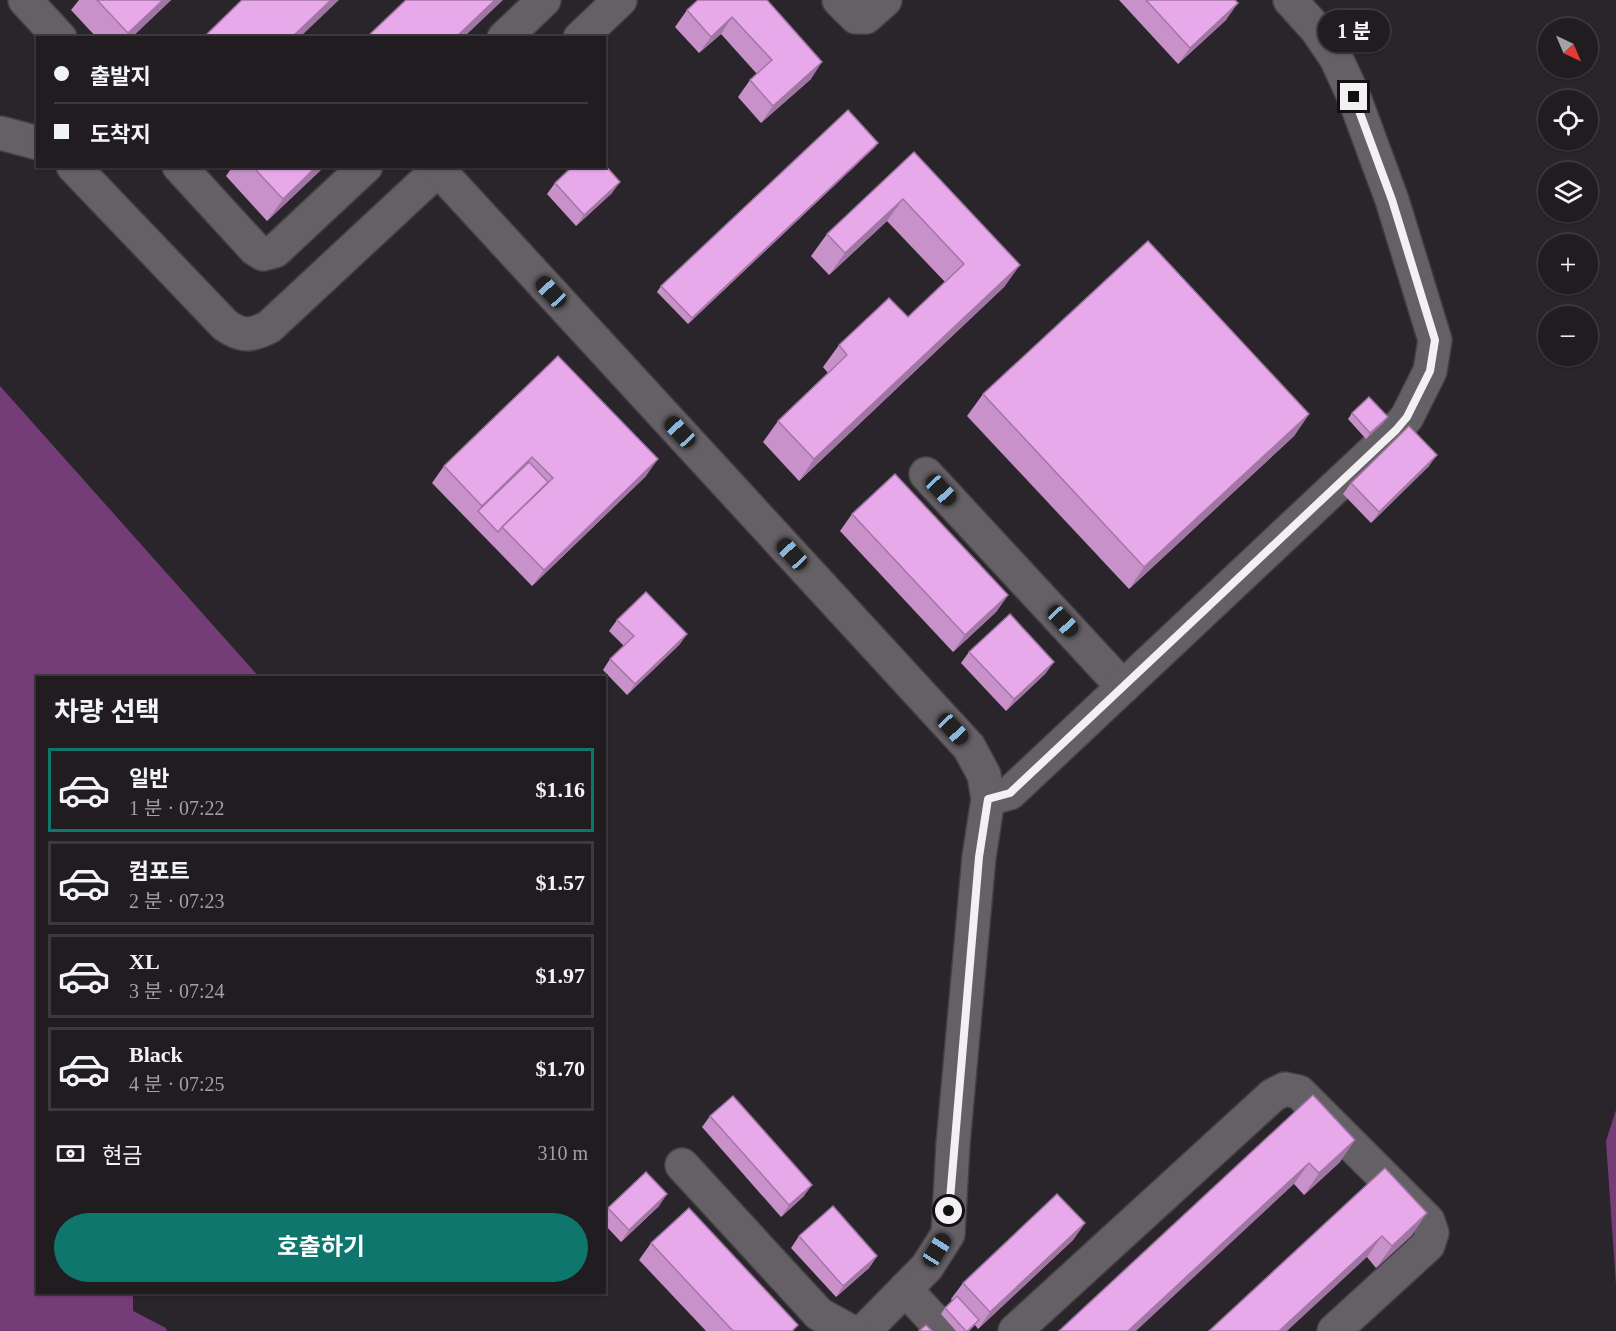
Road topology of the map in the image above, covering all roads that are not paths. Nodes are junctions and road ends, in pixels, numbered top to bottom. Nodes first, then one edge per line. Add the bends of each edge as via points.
1 (26, 0) edge
2 (544, 0) edge
3 (620, 0) edge
4 (839, 0) edge
5 (885, 0) edge
6 (1290, 0) edge
7 (58, 36) edge
8 (506, 36) edge
9 (582, 36) edge
10 (0, 133) edge
11 (36, 142) edge
12 (75, 168) edge
13 (181, 168) edge
14 (364, 168) edge
15 (438, 168) edge
16 (926, 474) dead end
17 (1123, 687) junction
18 (988, 799) junction
19 (682, 1165) dead end
20 (905, 1289) junction
21 (850, 1331) edge
22 (864, 1331) edge
23 (944, 1331) edge
24 (1015, 1331) edge
25 (1334, 1331) edge

1 - 7 street
2 - 8 street
3 - 9 street
4 - 5 street via 856,17 866,17
6 - 17 street via 1336,58 1354,97 1392,200 1435,340 1430,371 1407,417 1396,430
10 - 11 street
12 - 15 street via 225,325 237,334 252,335 269,327
13 - 14 street via 263,254 275,251
15 - 18 street via 969,747 984,775
16 - 17 street
17 - 18 street via 1010,793
18 - 20 street via 953,1144 948,1234 927,1267
19 - 21 street via 819,1314
20 - 22 street
20 - 23 street
24 - 25 street via 1273,1095 1285,1089 1299,1092 1428,1221 1432,1233 1428,1245

